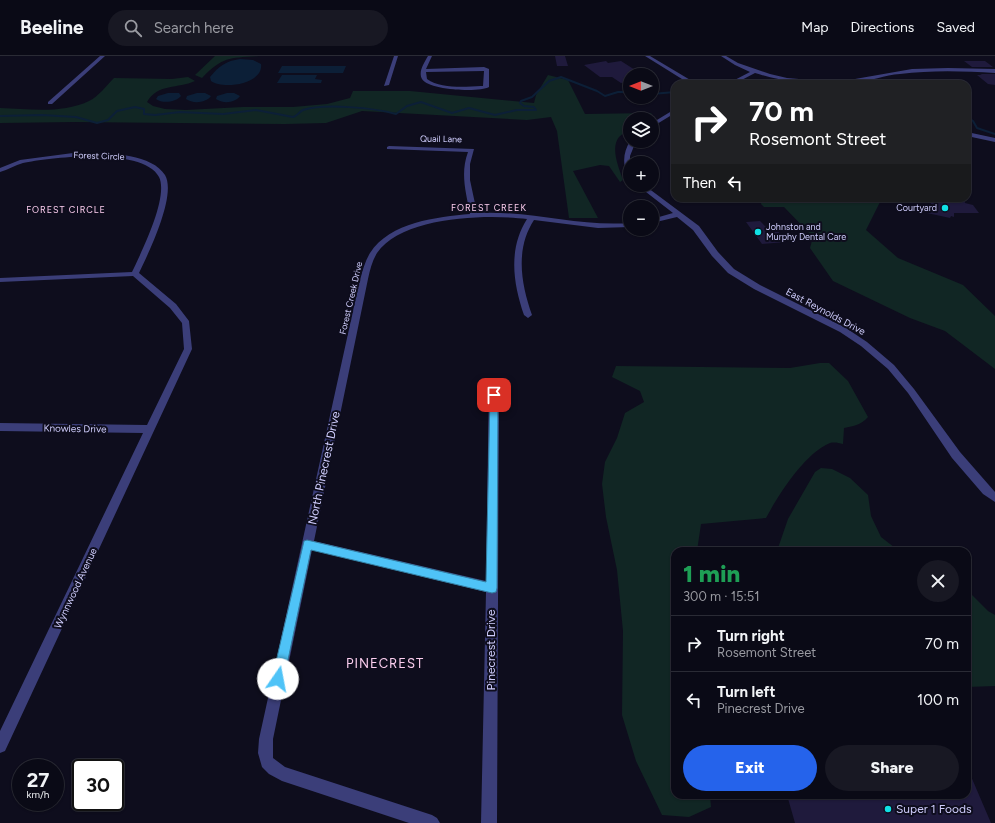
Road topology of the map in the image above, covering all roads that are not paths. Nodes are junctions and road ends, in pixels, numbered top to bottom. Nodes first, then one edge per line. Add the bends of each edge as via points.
1 (103, 56) edge
2 (396, 56) edge
3 (430, 56) edge
4 (647, 56) edge
5 (723, 56) edge
6 (423, 71) junction
7 (756, 71) junction
8 (994, 71) edge
9 (687, 80) edge
10 (738, 80) edge
11 (794, 80) edge
12 (862, 80) edge
13 (386, 85) dead end
14 (50, 103) dead end
15 (671, 113) edge
16 (659, 121) edge
17 (971, 135) edge
18 (995, 140) edge
19 (389, 148) dead end
20 (0, 170) edge
21 (649, 192) edge
22 (678, 214) junction
23 (474, 216) junction
24 (532, 218) junction
25 (659, 219) edge
26 (623, 226) edge
27 (135, 274) junction
28 (0, 280) edge
29 (528, 315) dead end
30 (344, 375) joint
31 (494, 380) dead end
32 (0, 427) edge
33 (151, 429) junction
34 (995, 498) edge
35 (307, 544) junction
36 (492, 588) junction
37 (0, 746) edge
38 (432, 823) edge
39 (488, 823) edge

1 - 14 street
2 - 13 street
3 - 6 street
4 - 9 street
5 - 7 street
6 - 6 street via 425,80 433,85 486,87 487,70 484,69
7 - 10 street
7 - 11 street
8 - 12 street via 907,72
15 - 16 street
17 - 18 street
19 - 23 street, Quail Lane via 472,150 467,180
20 - 27 street, Forest Circle via 18,163 70,155 126,157 155,168 163,177 164,194 161,210
21 - 22 street, East Reynolds Drive
22 - 25 street
22 - 34 street, East Reynolds Drive via 696,228 731,271 842,330 864,344 891,367 956,455
23 - 24 street, Forest Creek Drive via 504,215
23 - 30 street, Forest Creek Drive via 431,222 406,229 389,238 375,251 364,279
24 - 26 street, Forest Creek Drive via 596,226
24 - 29 street via 521,236 518,254 521,291
27 - 28 street
27 - 33 street via 173,306 186,323 188,349
30 - 35 street, North Pinecrest Drive
31 - 36 street, Pinecrest Drive
32 - 33 street, Knowles Drive
33 - 37 street, Wynnwood Avenue
35 - 36 street
35 - 38 street, North Pinecrest Drive via 266,739 265,759 268,765 287,776
36 - 39 street, Pinecrest Drive

